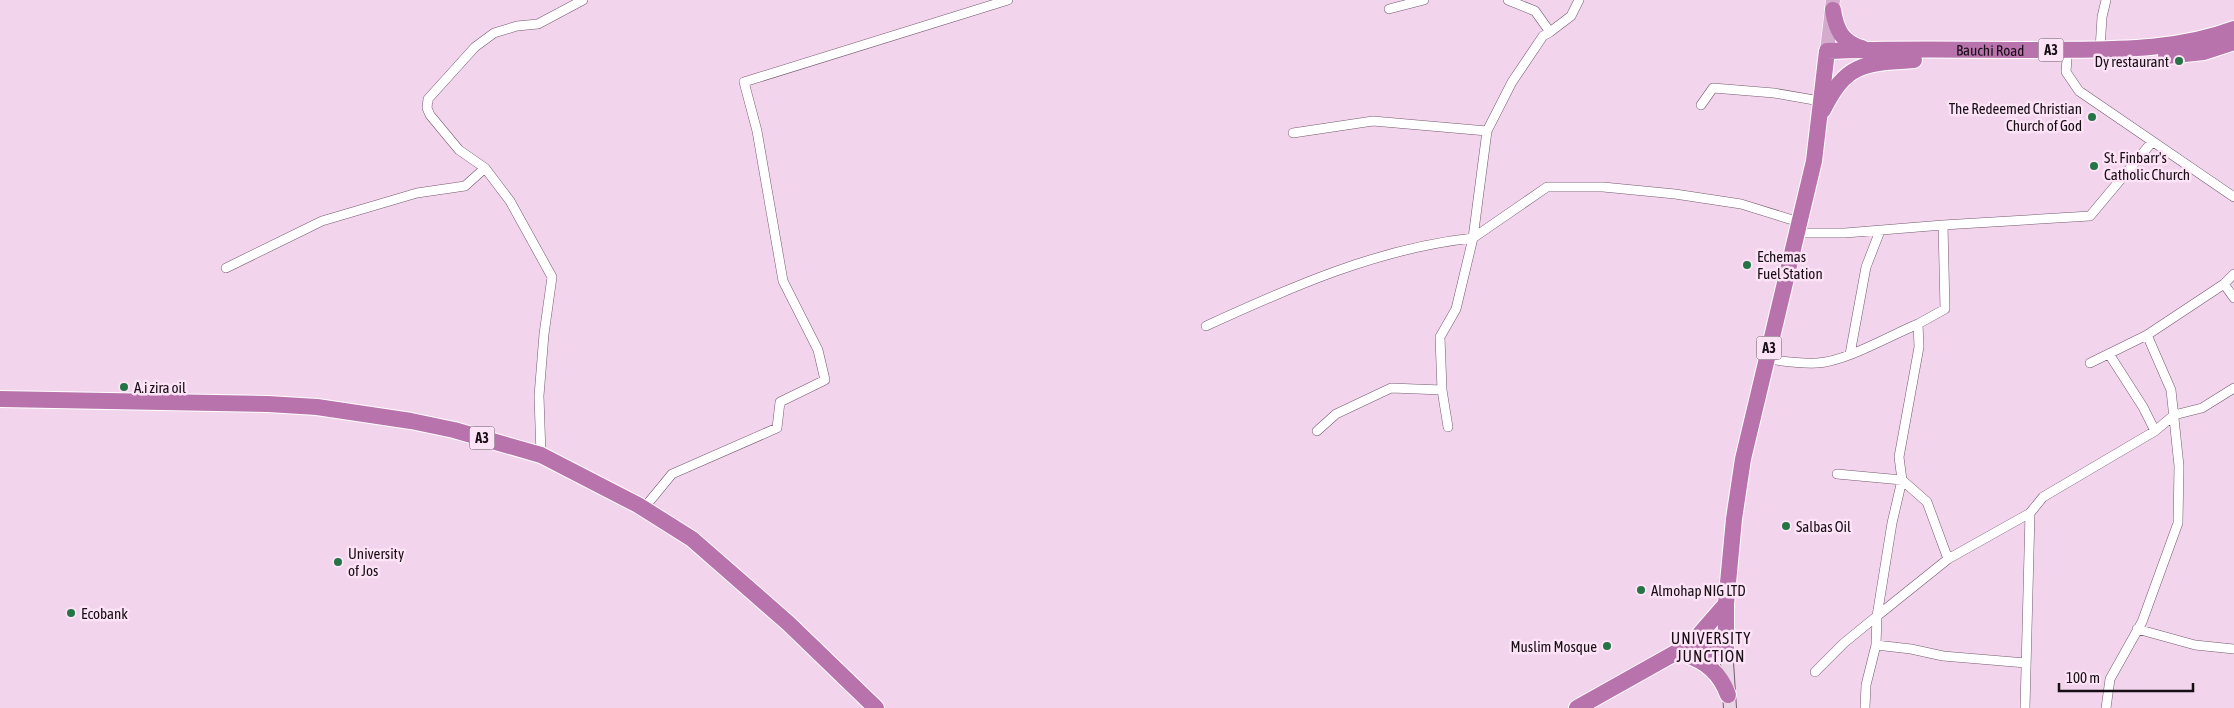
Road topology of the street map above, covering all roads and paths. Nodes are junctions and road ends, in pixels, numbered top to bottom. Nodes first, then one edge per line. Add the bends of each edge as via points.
1 (583, 0) edge
2 (1008, 0) edge
3 (1424, 0) edge
4 (1508, 0) edge
5 (1579, 0) edge
6 (2106, 0) edge
7 (1833, 5) edge
8 (1389, 9) dead end
9 (2234, 29) edge
10 (1550, 32) junction
11 (2234, 42) edge
12 (2100, 49) junction
13 (1866, 50) junction
14 (1827, 51) junction
15 (2067, 59) junction
16 (1820, 101) junction
17 (1701, 104) dead end
18 (1818, 120) junction
19 (1487, 131) junction
20 (1294, 132) dead end
21 (2152, 142) junction
22 (485, 168) junction
23 (2234, 197) edge
24 (1942, 225) junction
25 (1798, 228) junction
26 (1880, 231) junction
27 (1473, 238) junction
28 (226, 268) dead end
29 (2234, 274) edge
30 (2224, 284) junction
31 (2234, 298) edge
32 (1918, 324) junction
33 (1206, 326) dead end
34 (2147, 335) junction
35 (1850, 354) junction
36 (2110, 354) junction
37 (1767, 359) junction
38 (2090, 363) dead end
39 (2234, 388) edge
40 (1442, 390) junction
41 (0, 399) edge
42 (2174, 415) junction
43 (1448, 427) dead end
44 (1317, 431) dead end
45 (2155, 432) junction
46 (541, 455) junction
47 (1837, 474) dead end
48 (1902, 480) junction
49 (644, 508) junction
50 (2030, 513) junction
51 (1948, 559) junction
52 (1726, 604) junction
53 (1877, 616) junction
54 (2138, 629) junction
55 (1726, 641) junction
56 (1876, 645) junction
57 (2234, 649) edge
58 (1683, 651) junction
59 (2026, 663) junction
60 (1815, 672) dead end
61 (1729, 702) edge
62 (876, 708) edge
63 (1577, 708) edge
64 (1865, 708) edge
65 (2025, 708) edge
66 (2106, 708) edge

1 - 22 street via 538,24 494,33 475,47 428,99 430,115 459,150
2 - 49 street via 744,82 757,131 783,281 818,350 825,380 780,402 777,428 672,474
3 - 8 street
4 - 10 street via 1535,10
5 - 10 street via 1571,16
6 - 12 street
7 - 13 highway, A3 via 1837,28 1844,40
7 - 14 main road
9 - 12 highway, Bauchi Road / A3 via 2180,45
10 - 19 street via 1542,36 1512,82
11 - 15 highway, Bauchi Road / A3 via 2188,55
12 - 13 highway, Bauchi Road / A3
13 - 14 highway, A3
14 - 16 highway, A3
15 - 18 highway, Bauchi Road / A3 via 1869,64 1846,75 1833,90
15 - 21 street via 2066,72 2078,91
16 - 17 street via 1713,88
16 - 18 highway, A3
18 - 25 highway, A3 via 1814,161
19 - 20 street via 1373,121
19 - 27 street
21 - 23 street
21 - 24 street via 2090,216
22 - 28 street via 465,186 417,192 322,221
22 - 46 street via 510,201 552,277 539,396
24 - 26 street
24 - 32 street via 1945,309
25 - 26 street
25 - 27 street via 1741,204 1603,187 1547,187
25 - 37 highway, A3
26 - 35 street via 1866,267
27 - 33 street via 1444,241 1342,268
27 - 40 street via 1456,309 1440,337
29 - 30 street
30 - 31 street
30 - 34 street
32 - 35 street
32 - 48 street via 1919,347 1899,457
34 - 36 street
34 - 42 street via 2171,390
35 - 37 street via 1818,363
36 - 38 street
36 - 45 street
37 - 52 highway, A3 via 1742,467
39 - 42 street via 2202,408
40 - 43 street
40 - 44 street via 1391,388 1336,414
41 - 46 highway, A3 via 317,407 454,430
42 - 45 street
42 - 54 street via 2179,466 2178,523
45 - 50 street via 2043,498
46 - 49 highway, A3
47 - 48 street
48 - 51 street via 1927,502
48 - 53 street
49 - 62 highway, A3 via 692,538 788,623
50 - 51 street
50 - 59 street
51 - 53 street
52 - 55 highway, A3
52 - 58 highway
53 - 56 street
53 - 60 street
54 - 57 street via 2195,645
54 - 66 street via 2110,679
55 - 58 highway
55 - 61 main road
56 - 59 street via 1944,656
56 - 64 street via 1866,685
58 - 61 highway via 1717,673
58 - 63 highway
59 - 65 street

